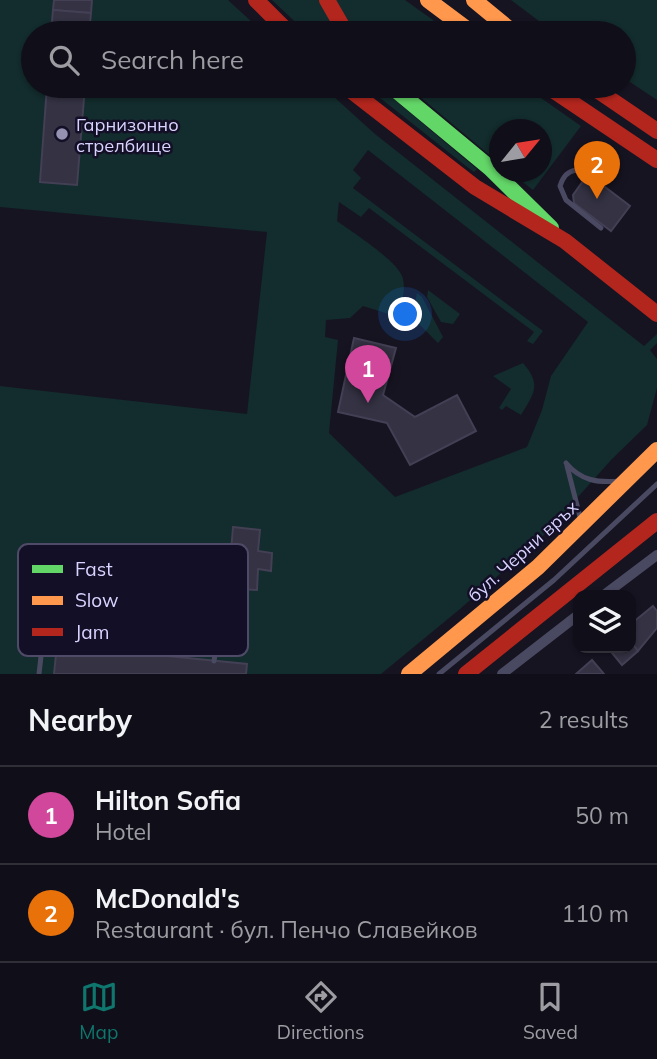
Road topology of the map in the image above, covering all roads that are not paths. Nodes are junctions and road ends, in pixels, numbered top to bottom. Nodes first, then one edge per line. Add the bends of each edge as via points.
1 (256, 0) edge
2 (327, 0) edge
3 (428, 0) edge
4 (475, 0) edge
5 (277, 21) edge
6 (339, 21) edge
7 (456, 21) edge
8 (500, 21) edge
9 (360, 98) edge
10 (405, 98) edge
11 (565, 98) edge
12 (609, 98) edge
13 (657, 131) edge
14 (657, 160) edge
15 (603, 176) dead end
16 (601, 228) dead end
17 (565, 241) junction
18 (657, 314) edge
19 (657, 450) edge
20 (627, 480) junction
21 (657, 484) edge
22 (657, 522) edge
23 (582, 525) junction
24 (657, 555) edge
25 (611, 590) edge
26 (573, 619) edge
27 (41, 656) edge
28 (215, 656) edge
29 (214, 661) dead end
30 (39, 674) edge
31 (409, 674) edge
32 (439, 674) edge
33 (466, 674) edge
34 (502, 674) edge

1 - 5 main road
2 - 6 main road
3 - 7 main road
4 - 8 main road
9 - 17 main road via 475,187
10 - 17 main road via 490,168
11 - 14 main road
12 - 13 main road
15 - 16 lane via 570,170 560,186 566,200
17 - 18 main road
19 - 20 main road, бул. Черни връх
20 - 23 main road, бул. Черни връх
20 - 23 lane via 585,479 566,463
21 - 32 lane via 554,580
22 - 33 main road
23 - 31 main road, бул. Черни връх
24 - 25 street
26 - 34 street
27 - 30 lane
28 - 29 lane

